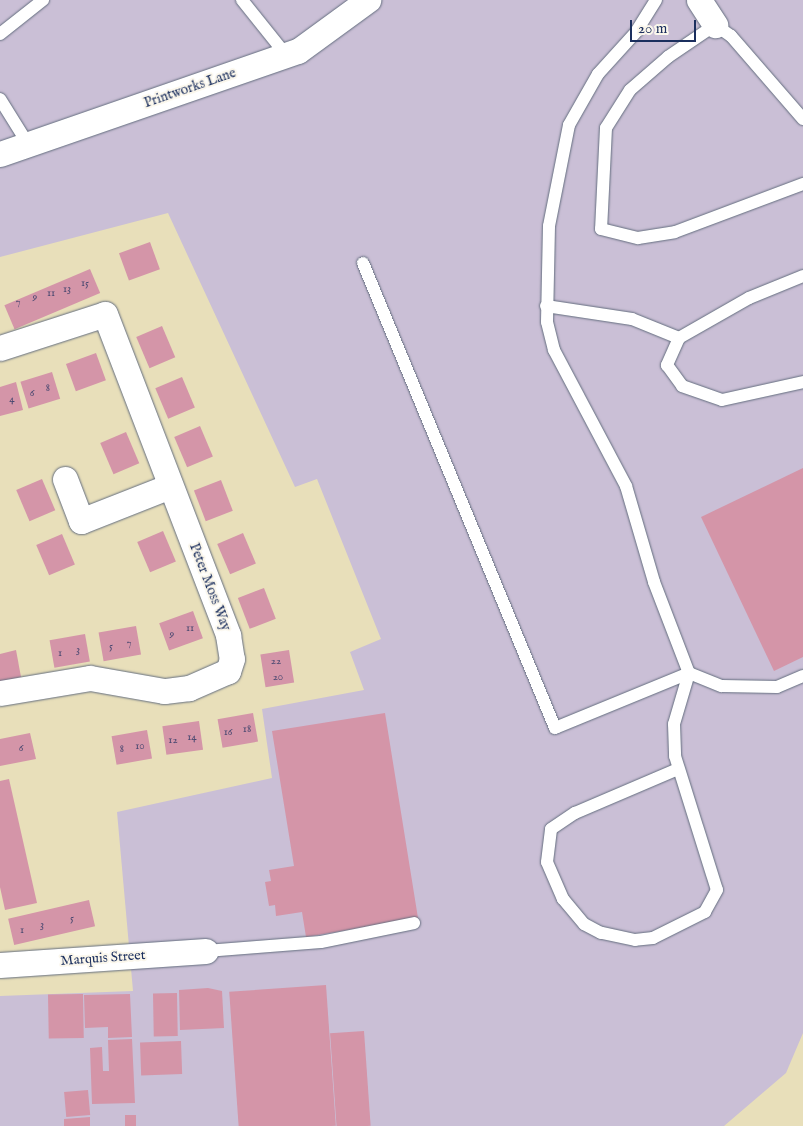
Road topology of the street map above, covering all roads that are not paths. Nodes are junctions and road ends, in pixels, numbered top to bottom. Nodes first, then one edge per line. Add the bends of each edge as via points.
1 (44, 0) edge
2 (242, 0) edge
3 (368, 0) edge
4 (656, 0) edge
5 (699, 0) edge
6 (716, 25) junction
7 (0, 34) edge
8 (286, 55) junction
9 (0, 99) edge
10 (803, 119) edge
11 (28, 144) junction
12 (0, 154) edge
13 (803, 184) edge
14 (363, 263) dead end
15 (803, 276) edge
16 (546, 306) junction
17 (679, 338) junction
18 (0, 348) edge
19 (803, 382) edge
20 (65, 479) dead end
21 (170, 486) junction
22 (689, 673) junction
23 (803, 676) edge
24 (0, 692) edge
25 (678, 769) junction
26 (414, 923) dead end
27 (206, 951) joint
28 (0, 965) edge

1 - 7 lane
2 - 8 lane
3 - 8 street, Printworks Lane
4 - 16 lane via 637,31 598,74 569,125 553,193
5 - 6 street
6 - 10 lane via 731,36
6 - 13 lane via 668,56 630,90 606,128 601,229 638,238 675,232
8 - 11 street, Printworks Lane
9 - 11 lane
11 - 12 street, Printworks Lane
14 - 22 lane via 555,728
15 - 17 lane via 749,298
16 - 17 lane via 632,319
16 - 22 lane via 554,350 626,486 654,582
17 - 19 lane via 667,365 682,386 722,400
18 - 21 street, Peter Moss Way via 105,314
20 - 21 street via 81,521
21 - 24 street, Peter Moss Way via 228,635 228,671 197,686 164,691 90,678
22 - 23 lane via 722,686 777,687
22 - 25 lane via 674,724
25 - 25 lane via 716,878 715,899 705,912 653,938 635,940 601,933 584,924 563,899 547,862 550,829 575,813
26 - 27 lane via 321,942
27 - 28 street, Marquis Street

